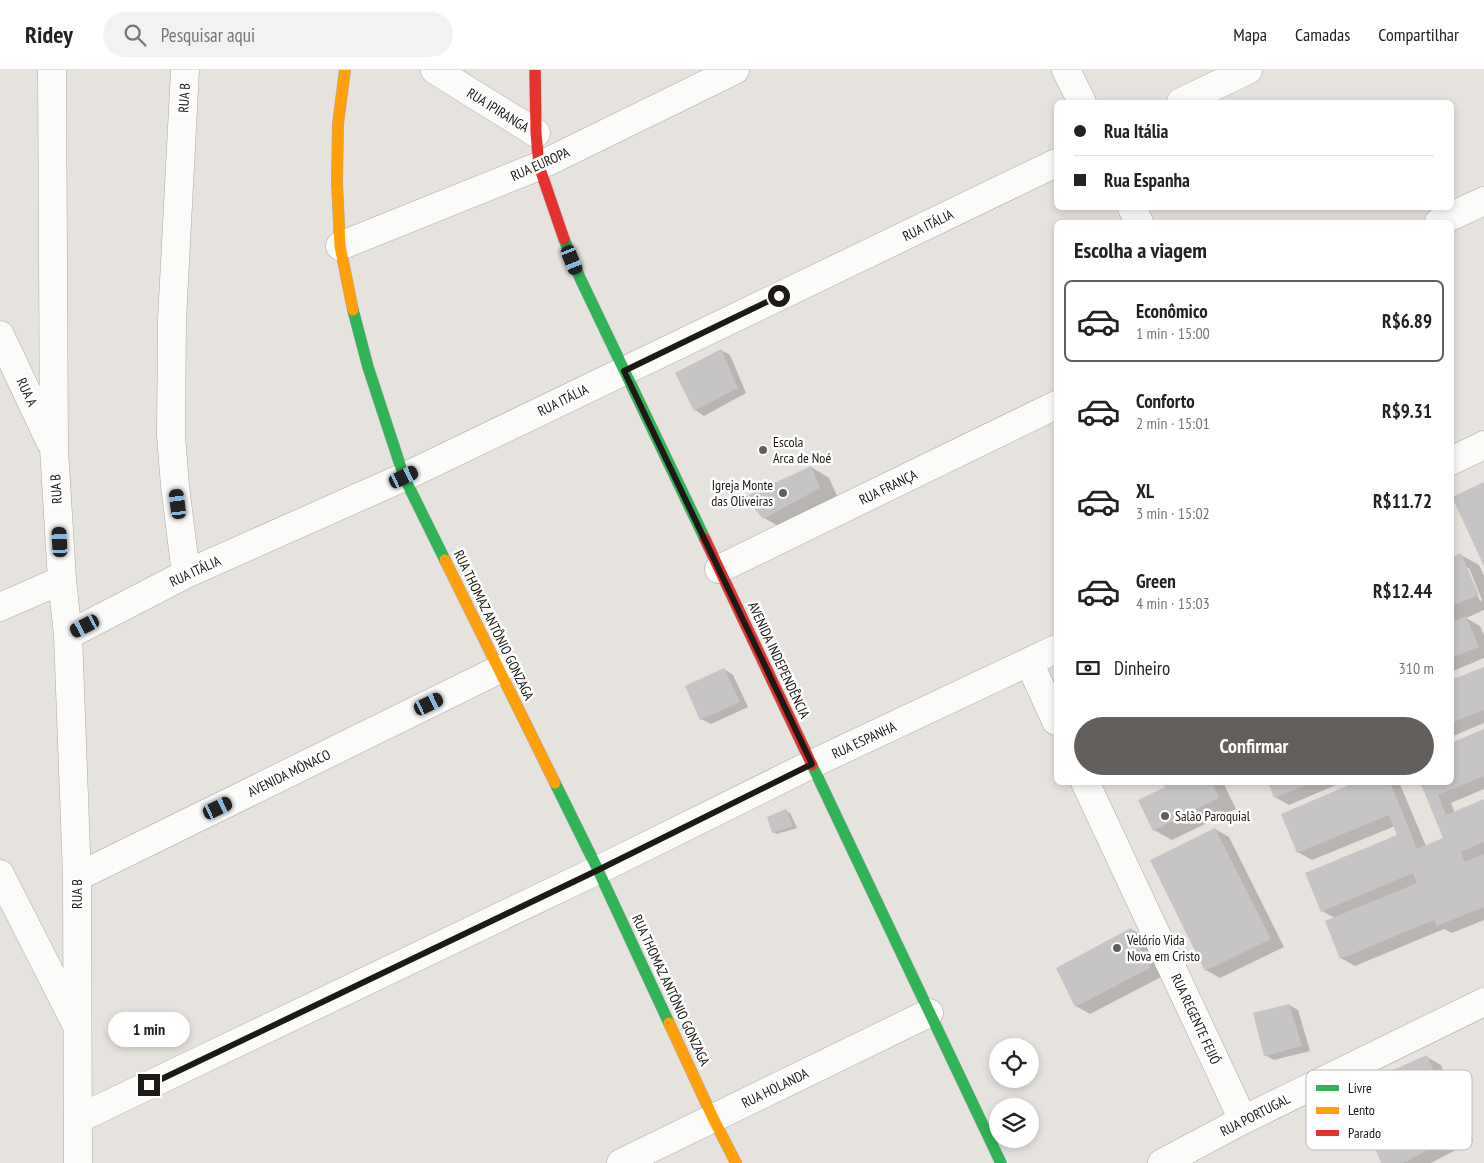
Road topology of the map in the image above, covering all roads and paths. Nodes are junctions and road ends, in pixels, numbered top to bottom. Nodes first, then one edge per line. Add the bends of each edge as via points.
1 (52, 70) edge
2 (185, 70) edge
3 (345, 70) edge
4 (435, 70) edge
5 (535, 70) edge
6 (735, 70) edge
7 (1066, 70) edge
8 (1248, 70) edge
9 (1081, 100) edge
10 (1185, 100) edge
11 (536, 134) junction
12 (1054, 164) edge
13 (540, 166) junction
14 (1484, 201) edge
15 (1443, 220) edge
16 (340, 246) junction
17 (0, 335) edge
18 (624, 371) junction
19 (1054, 406) edge
20 (1484, 445) edge
21 (54, 449) junction
22 (1454, 460) edge
23 (404, 477) junction
24 (720, 569) junction
25 (186, 574) junction
26 (62, 580) junction
27 (0, 607) edge
28 (68, 635) junction
29 (1054, 650) edge
30 (1029, 662) junction
31 (500, 669) junction
32 (1054, 717) edge
33 (812, 764) junction
34 (1086, 785) edge
35 (598, 870) junction
36 (0, 874) edge
37 (78, 878) junction
38 (1484, 1002) edge
39 (929, 1012) junction
40 (78, 1028) junction
41 (1345, 1070) edge
42 (1306, 1089) edge
43 (713, 1118) junction
44 (78, 1119) junction
45 (1243, 1120) junction
46 (78, 1163) edge
47 (621, 1163) edge
48 (736, 1163) edge
49 (1001, 1163) edge
50 (1162, 1163) edge

1 - 21 street, RUA B
2 - 25 street, RUA B via 172,320 171,435
3 - 16 street, RUA THOMAZ ANTÔNIO GONZAGA via 338,124
4 - 11 street, RUA IPIRANGA
5 - 11 street, AVENIDA INDEPENDÊNCIA
6 - 13 street, RUA EUROPA
7 - 9 street
8 - 10 street
11 - 13 street, AVENIDA INDEPENDÊNCIA
12 - 18 street, RUA ITÁLIA
13 - 16 street, RUA EUROPA
13 - 18 street, AVENIDA INDEPENDÊNCIA via 558,224 580,278
14 - 15 street
16 - 23 street, RUA THOMAZ ANTÔNIO GONZAGA via 368,367
17 - 21 street, RUA A
18 - 23 street, RUA ITÁLIA
18 - 24 street, AVENIDA INDEPENDÊNCIA
19 - 24 street, RUA FRANÇA
20 - 22 street
21 - 26 street, RUA B
23 - 25 street, RUA ITÁLIA
23 - 31 street, RUA THOMAZ ANTÔNIO GONZAGA
24 - 33 street, AVENIDA INDEPENDÊNCIA
25 - 28 street, RUA ITÁLIA
26 - 27 street
26 - 28 street, RUA B
28 - 37 street, RUA B
29 - 30 street, RUA ESPANHA
30 - 32 street
30 - 33 street, RUA ESPANHA
31 - 35 street, RUA THOMAZ ANTÔNIO GONZAGA
31 - 37 street, AVENIDA MÔNACO
33 - 35 street, RUA ESPANHA
33 - 39 street, AVENIDA INDEPENDÊNCIA
34 - 45 street, RUA REGENTE FEIJÓ
35 - 43 street, RUA THOMAZ ANTÔNIO GONZAGA
35 - 44 street, RUA ESPANHA
36 - 40 street, RUA B
37 - 40 street, RUA B
38 - 41 street, RUA PORTUGAL
39 - 43 street, RUA HOLANDA
39 - 49 street, AVENIDA INDEPENDÊNCIA
40 - 44 street, RUA B
42 - 45 street, RUA PORTUGAL
43 - 47 street, RUA HOLANDA
43 - 48 street, RUA THOMAZ ANTÔNIO GONZAGA
44 - 46 street, RUA B
45 - 50 street, RUA PORTUGAL

